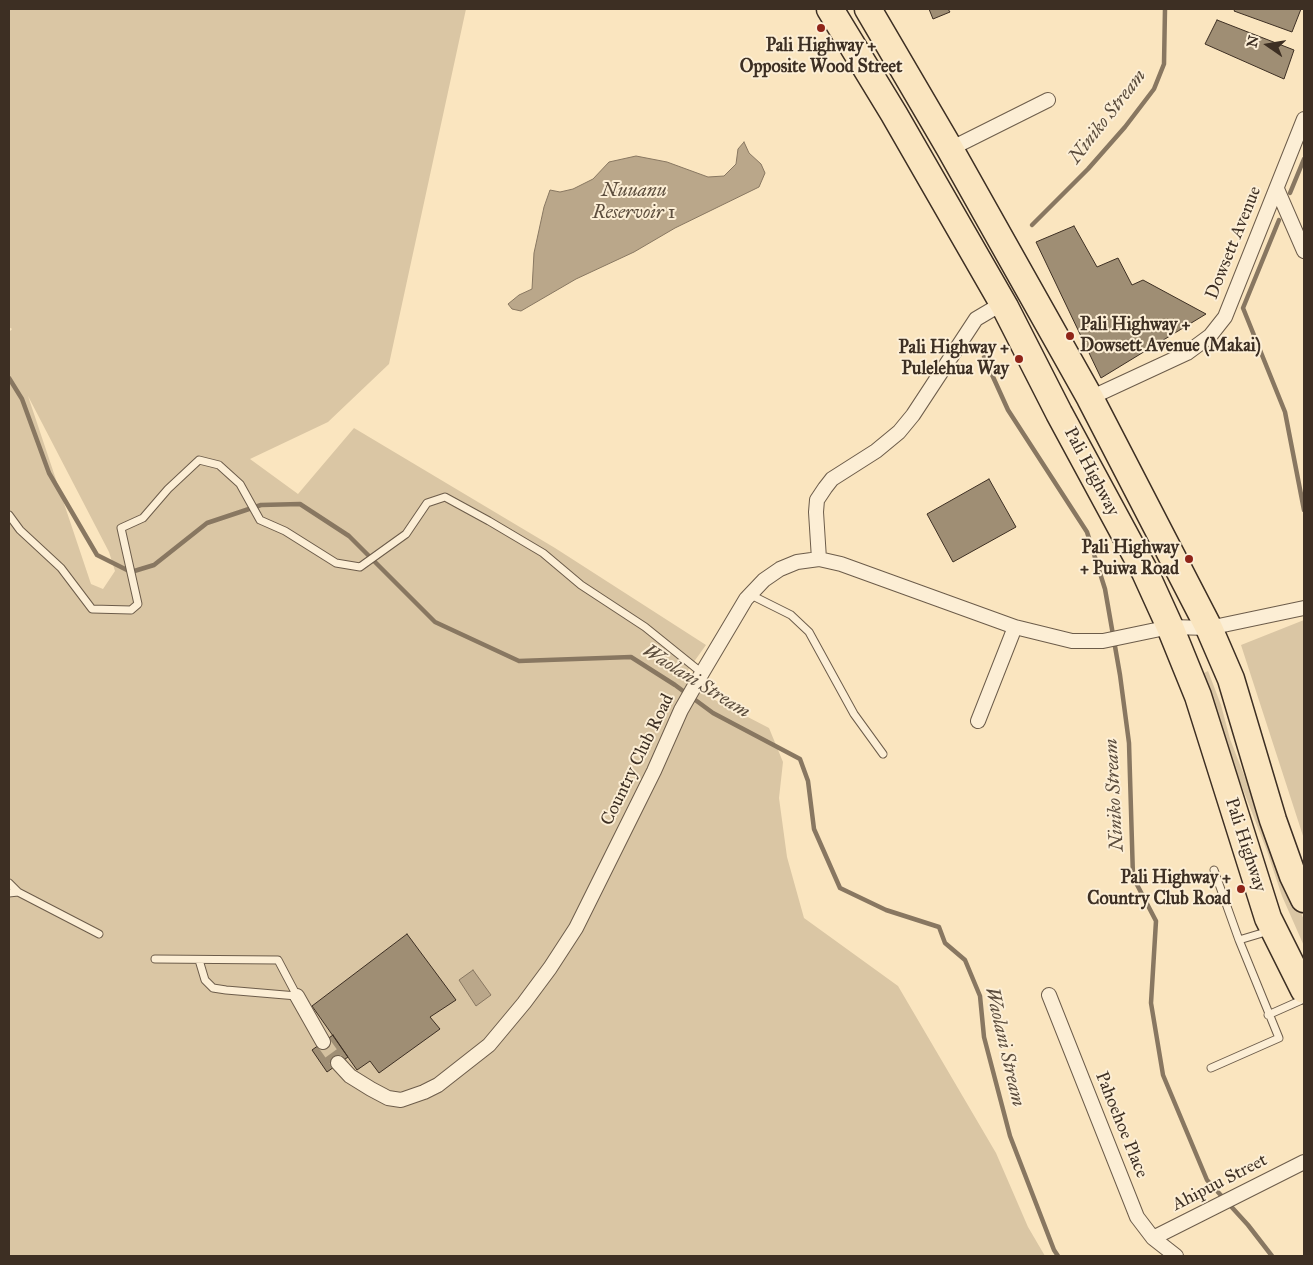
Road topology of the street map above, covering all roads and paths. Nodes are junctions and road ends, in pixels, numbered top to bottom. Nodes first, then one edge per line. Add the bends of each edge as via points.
1 (830, 9) edge
2 (868, 9) edge
3 (1048, 100) dead end
4 (1304, 119) edge
5 (950, 149) junction
6 (1276, 189) junction
7 (1304, 251) edge
8 (1004, 305) junction
9 (1090, 398) junction
10 (1107, 502) junction
11 (9, 516) edge
12 (819, 559) junction
13 (751, 594) junction
14 (1304, 608) edge
15 (1015, 627) junction
16 (1170, 627) junction
17 (1209, 628) junction
18 (700, 678) junction
19 (978, 721) dead end
20 (883, 754) dead end
21 (1214, 870) dead end
22 (9, 884) edge
23 (18, 892) junction
24 (9, 893) edge
25 (1304, 900) edge
26 (1274, 930) junction
27 (99, 934) dead end
28 (1239, 940) junction
29 (155, 958) dead end
30 (199, 960) junction
31 (1304, 990) edge
32 (297, 996) junction
33 (1048, 996) dead end
34 (1304, 999) edge
35 (1268, 1015) junction
36 (323, 1042) tunnel mouth
37 (338, 1063) tunnel mouth
38 (1211, 1068) dead end
39 (1304, 1162) edge
40 (1153, 1238) junction
41 (1176, 1256) edge

1 - 8 highway, Pali Highway
2 - 5 highway, Pali Highway
3 - 5 street
4 - 6 street, Dowsett Avenue
5 - 9 highway, Pali Highway
6 - 7 street
6 - 9 street, Dowsett Avenue via 1225,317 1210,336 1187,353
8 - 9 highway via 1019,311 1065,396 1074,401
8 - 10 highway, Pali Highway
8 - 12 street via 976,319 899,432 832,479 825,488 817,500
9 - 10 highway via 1081,416 1083,432 1110,484
9 - 17 highway, Pali Highway
10 - 16 highway, Pali Highway
11 - 18 lane via 61,568 92,609 131,610 138,604 121,528 143,518 199,460 220,465 240,484 260,520 285,531 336,563 360,567 406,534 427,503 445,497 543,553 581,585 645,627
12 - 13 street, Country Club Road via 797,562 780,569
12 - 15 street, Country Club Road
13 - 18 street, Country Club Road
13 - 20 lane via 791,616 809,632 854,714
14 - 17 street, Country Club Road
15 - 16 street, Country Club Road via 1072,641 1103,641
15 - 19 street
16 - 17 street, Country Club Road
16 - 26 highway, Pali Highway via 1198,696
17 - 25 highway, Pali Highway via 1231,679 1273,820
18 - 37 street, Country Club Road via 576,928 524,1003 489,1045 438,1084 401,1100 388,1098 371,1089 350,1076
21 - 28 lane
22 - 23 lane
23 - 24 lane
23 - 27 lane
26 - 28 lane
26 - 31 highway, Pali Highway
28 - 35 lane
29 - 30 lane
30 - 32 lane via 205,980 213,988
30 - 32 lane via 278,960
32 - 36 street
33 - 40 street, Pahoehoe Place via 1137,1217
34 - 35 lane
35 - 38 lane via 1279,1038
39 - 40 street, Ahipuu Street
40 - 41 street, Pahoehoe Place

